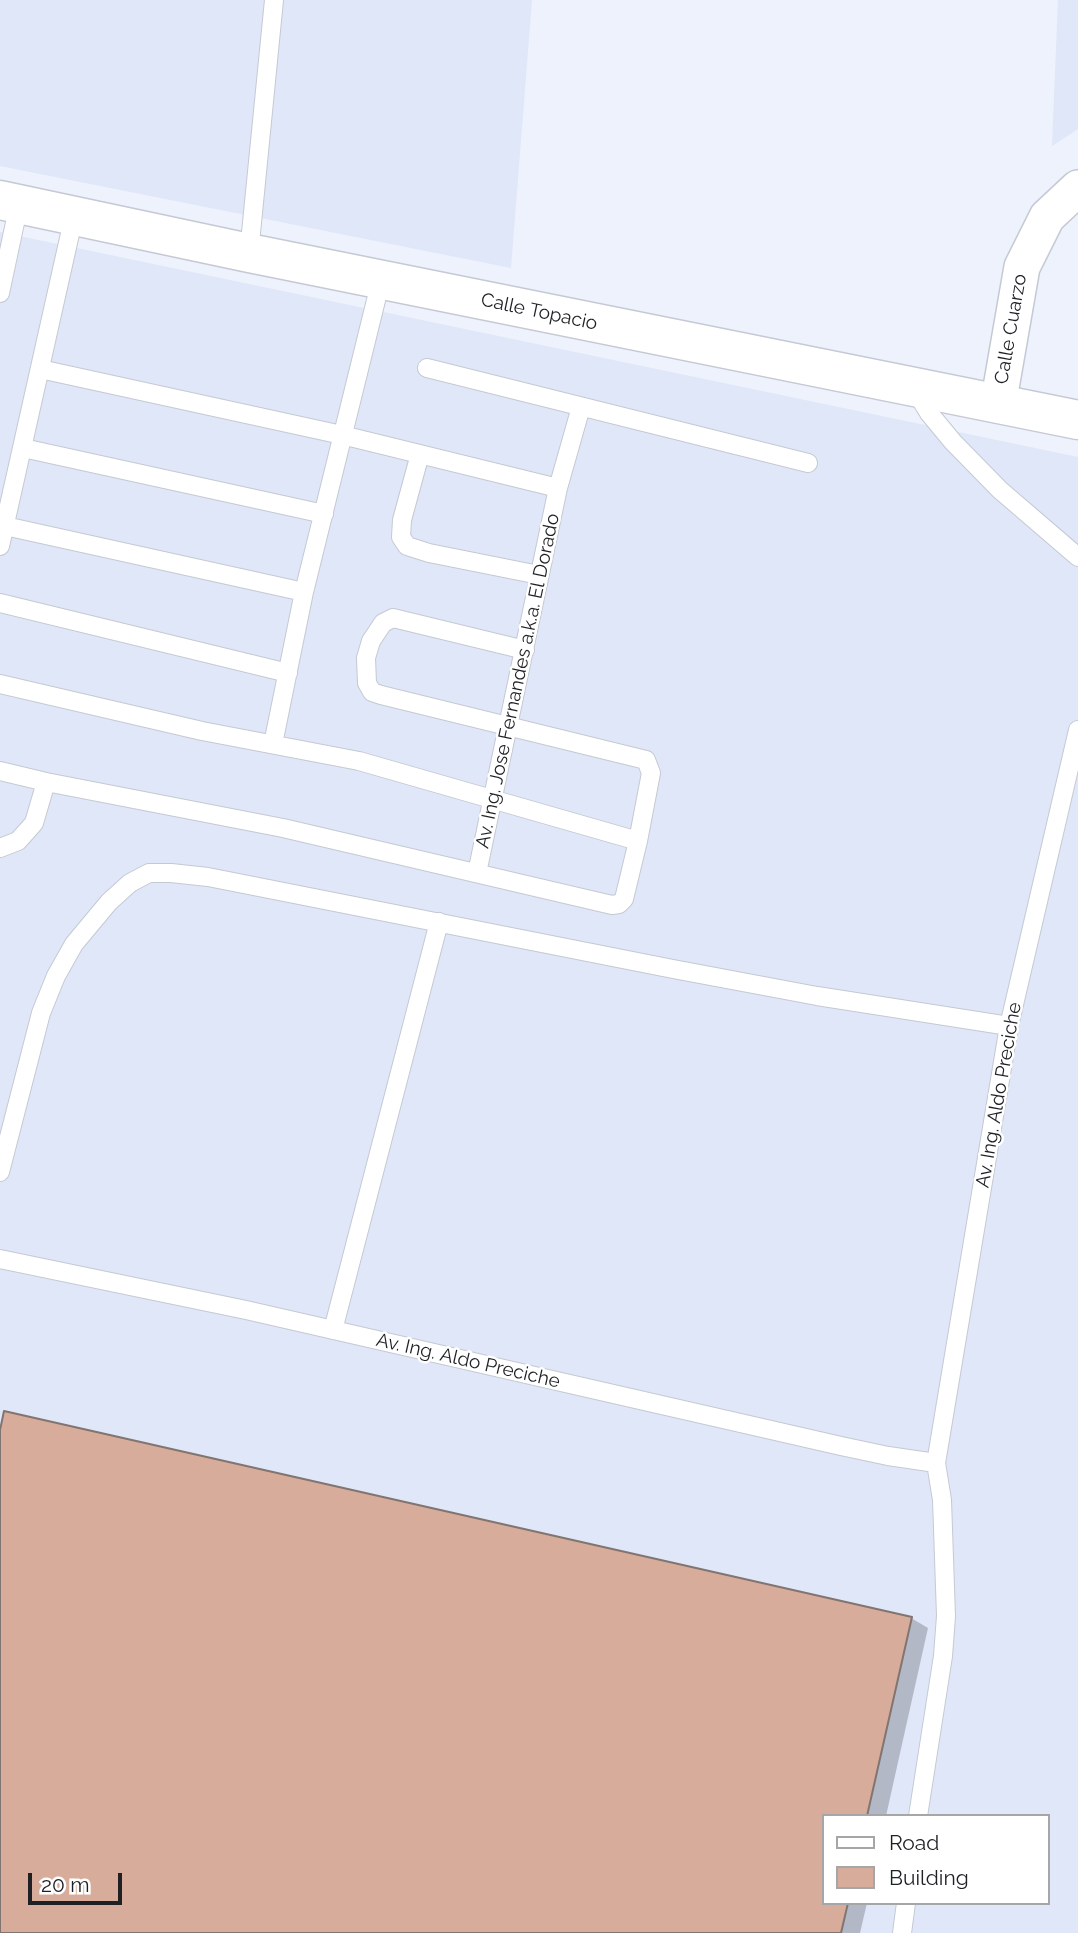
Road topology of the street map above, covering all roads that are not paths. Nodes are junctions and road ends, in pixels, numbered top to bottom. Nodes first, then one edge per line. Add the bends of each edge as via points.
1 (274, 0) edge
2 (1078, 188) edge
3 (9, 202) edge
4 (74, 216) junction
5 (249, 253) junction
6 (381, 280) junction
7 (0, 293) edge
8 (427, 368) dead end
9 (40, 369) junction
10 (914, 388) junction
11 (998, 405) junction
12 (581, 407) junction
13 (1078, 420) edge
14 (342, 435) junction
15 (23, 448) junction
16 (420, 454) junction
17 (808, 463) dead end
18 (558, 488) junction
19 (324, 514) junction
20 (5, 526) junction
21 (0, 546) edge
22 (1078, 557) edge
23 (539, 575) junction
24 (304, 592) junction
25 (0, 603) edge
26 (525, 650) junction
27 (288, 673) junction
28 (0, 684) edge
29 (509, 727) junction
30 (1078, 730) edge
31 (273, 744) junction
32 (0, 771) edge
33 (46, 782) junction
34 (492, 801) junction
35 (638, 841) junction
36 (0, 848) edge
37 (477, 873) junction
38 (439, 922) junction
39 (1009, 1026) junction
40 (0, 1172) edge
41 (0, 1259) edge
42 (333, 1330) junction
43 (936, 1462) junction
44 (919, 1814) edge
45 (906, 1905) edge
46 (902, 1933) edge

1 - 5 lane
2 - 11 street, Calle Cuarzo via 1047,217 1022,267
3 - 4 street, Calle Topacio
3 - 7 lane
4 - 5 street, Calle Topacio
4 - 9 lane
5 - 6 street, Calle Topacio
6 - 10 street, Calle Topacio
6 - 14 lane
8 - 12 lane
9 - 14 lane
9 - 15 lane
10 - 11 street, Calle Topacio
10 - 22 lane via 953,442 1000,490
11 - 13 street, Calle Topacio
12 - 17 lane
12 - 18 lane, Av. Ing. Jose Fernandes a.k.a. El Dorado
14 - 16 lane
14 - 19 lane
15 - 19 lane
15 - 20 lane
16 - 18 lane
16 - 23 lane via 402,520 401,537 407,546
18 - 23 lane, Av. Ing. Jose Fernandes a.k.a. El Dorado
19 - 24 lane
20 - 21 lane
20 - 24 lane
23 - 26 lane, Av. Ing. Jose Fernandes a.k.a. El Dorado
24 - 27 lane
25 - 27 lane
26 - 29 lane, Av. Ing. Jose Fernandes a.k.a. El Dorado
26 - 29 lane via 393,618 376,631 366,658 372,692
27 - 31 lane
28 - 31 lane
29 - 34 lane, Av. Ing. Jose Fernandes a.k.a. El Dorado
29 - 35 lane via 646,760 651,773
30 - 39 lane, Av. Ing. Aldo Preciche
31 - 34 lane via 359,761
32 - 33 lane
33 - 36 lane via 34,822 18,841
33 - 37 lane via 283,828
34 - 35 lane
34 - 37 lane, Av. Ing. Jose Fernandes a.k.a. El Dorado
35 - 37 lane via 624,899 612,905
38 - 39 lane via 817,996
38 - 40 lane via 208,877 149,873 130,883 74,944 56,976 41,1013
38 - 42 lane
39 - 43 lane, Av. Ing. Aldo Preciche
41 - 42 lane, Av. Ing. Aldo Preciche
42 - 43 lane, Av. Ing. Aldo Preciche via 853,1448
43 - 44 lane, Av. Ing. Aldo Preciche via 942,1500 946,1616
45 - 46 lane

